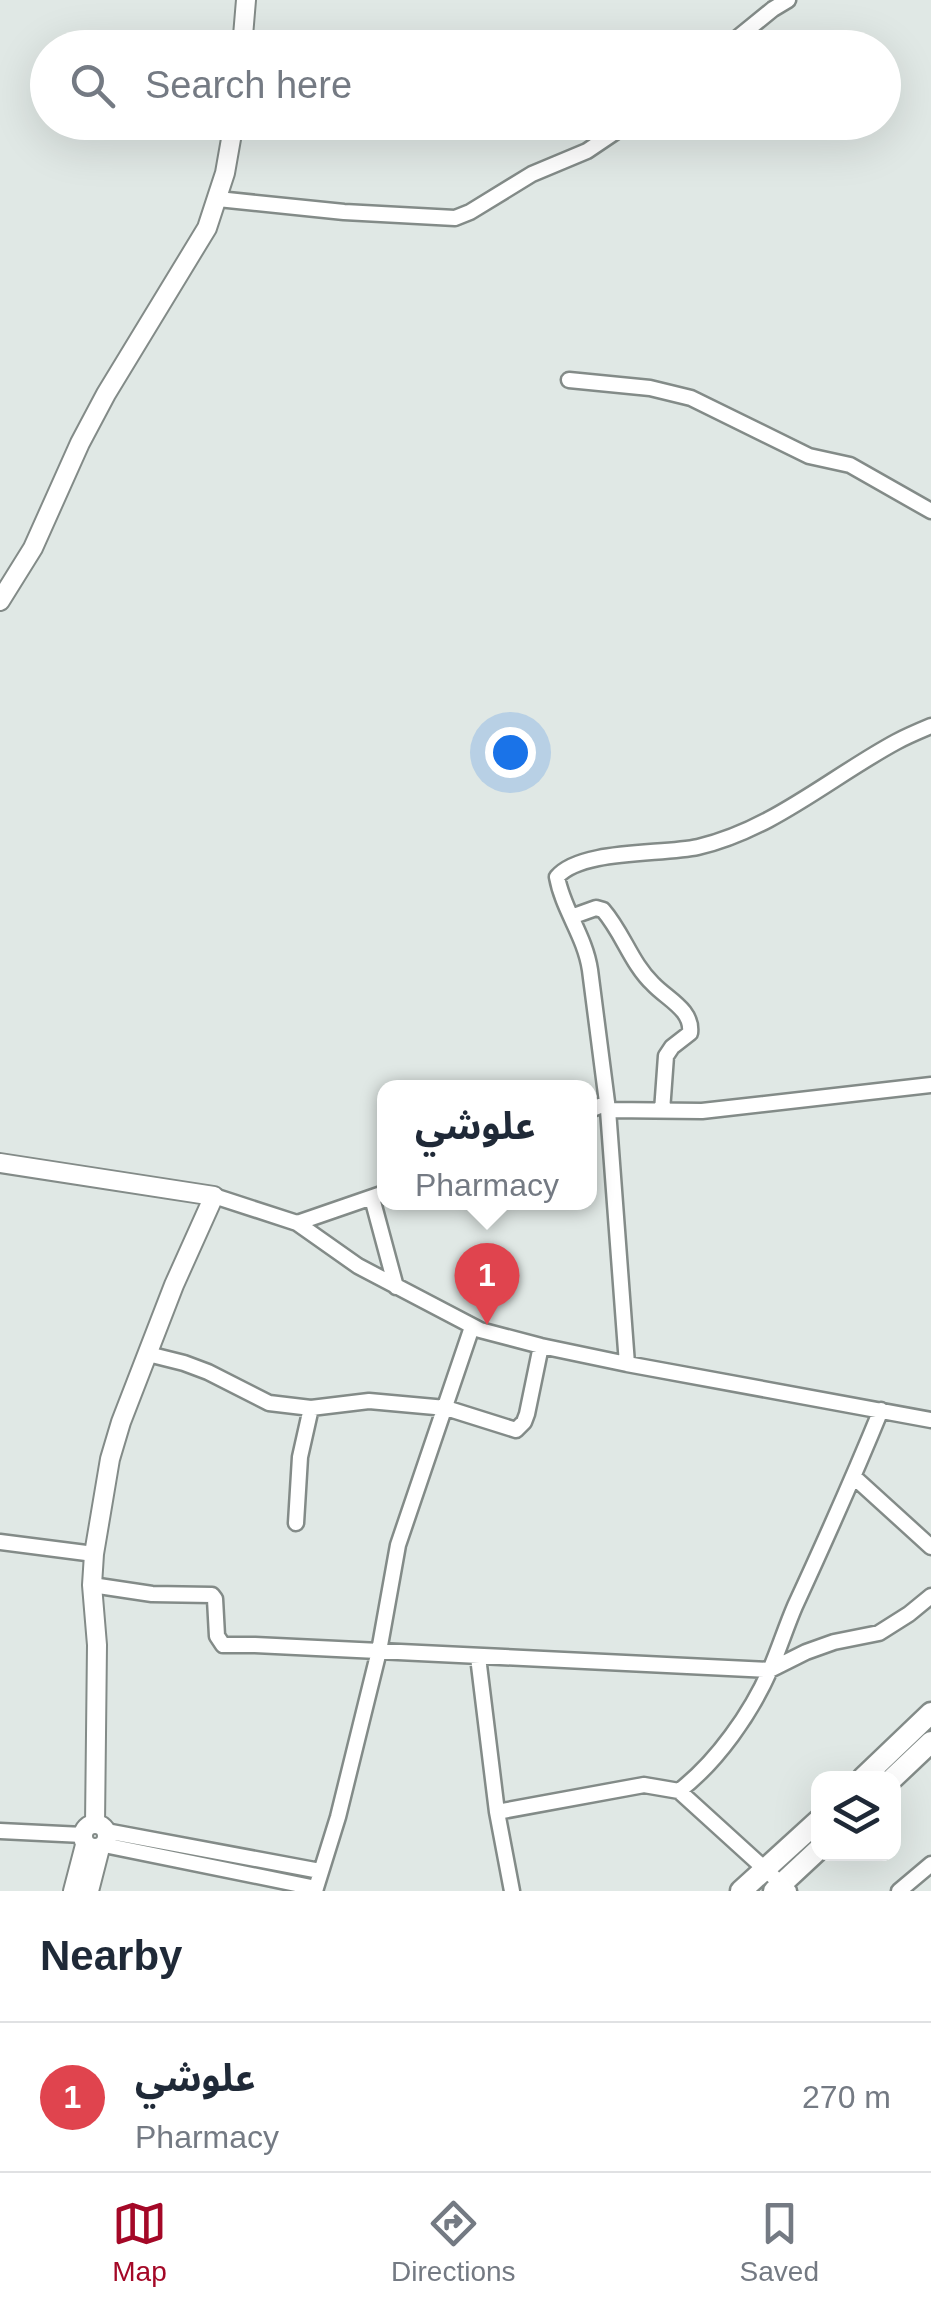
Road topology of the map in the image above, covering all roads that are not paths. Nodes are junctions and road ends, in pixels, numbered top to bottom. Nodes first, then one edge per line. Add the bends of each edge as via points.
1 (246, 0) edge
2 (788, 0) edge
3 (244, 30) edge
4 (747, 30) edge
5 (230, 140) edge
6 (603, 140) edge
7 (218, 199) junction
8 (569, 380) dead end
9 (931, 511) edge
10 (0, 601) edge
11 (931, 726) edge
12 (572, 917) junction
13 (931, 1085) edge
14 (607, 1107) junction
15 (597, 1109) edge
16 (662, 1111) junction
17 (0, 1164) edge
18 (214, 1196) junction
19 (377, 1196) edge
20 (381, 1210) edge
21 (296, 1223) junction
22 (396, 1287) junction
23 (472, 1327) junction
24 (541, 1346) junction
25 (148, 1354) junction
26 (627, 1364) junction
27 (311, 1408) junction
28 (446, 1408) junction
29 (881, 1410) junction
30 (931, 1420) edge
31 (854, 1476) junction
32 (296, 1523) dead end
33 (0, 1542) edge
34 (931, 1547) edge
35 (94, 1554) junction
36 (92, 1586) junction
37 (931, 1596) edge
38 (379, 1651) junction
39 (478, 1657) junction
40 (770, 1670) junction
41 (931, 1713) edge
42 (931, 1742) edge
43 (869, 1771) edge
44 (900, 1771) edge
45 (679, 1791) junction
46 (497, 1812) junction
47 (0, 1832) edge
48 (811, 1832) edge
49 (96, 1838) junction
50 (811, 1856) edge
51 (931, 1864) edge
52 (320, 1871) junction
53 (778, 1884) edge
54 (315, 1890) edge
55 (73, 1891) edge
56 (89, 1891) edge
57 (512, 1891) edge
58 (741, 1891) edge
59 (899, 1891) edge

1 - 3 street
2 - 4 street
5 - 7 street
6 - 7 street via 455,218
7 - 10 street via 198,246 106,394
8 - 9 street via 691,398 809,456 850,464
11 - 12 street via 742,832 701,846 569,866 557,877
12 - 14 street via 588,958
12 - 16 street via 603,910 638,967 691,1022 690,1033 666,1056
13 - 16 street
14 - 15 street
14 - 16 street
14 - 26 street
17 - 18 street
18 - 21 street
18 - 25 street
19 - 21 street
20 - 22 street
21 - 22 street
22 - 23 street
23 - 24 street
23 - 28 street
24 - 26 street
24 - 28 street via 526,1418 516,1430
25 - 27 street via 208,1372 268,1403
25 - 35 street via 110,1459
26 - 29 street
27 - 28 street via 369,1402
27 - 32 street
28 - 38 street via 398,1545
29 - 30 street
29 - 31 street
31 - 34 street
31 - 40 street
33 - 35 street
35 - 36 street
36 - 38 street via 212,1594 223,1645
36 - 49 street
37 - 40 street via 879,1633 834,1642
38 - 39 street
38 - 52 street
39 - 40 street
39 - 46 street
40 - 45 street via 715,1757
41 - 43 main road
42 - 44 main road
45 - 46 street via 644,1786
45 - 53 street
46 - 57 street
47 - 49 street
48 - 53 main road
49 - 52 street
49 - 54 street
49 - 55 street
49 - 56 street
50 - 53 main road
51 - 59 street
52 - 54 street
53 - 58 main road

